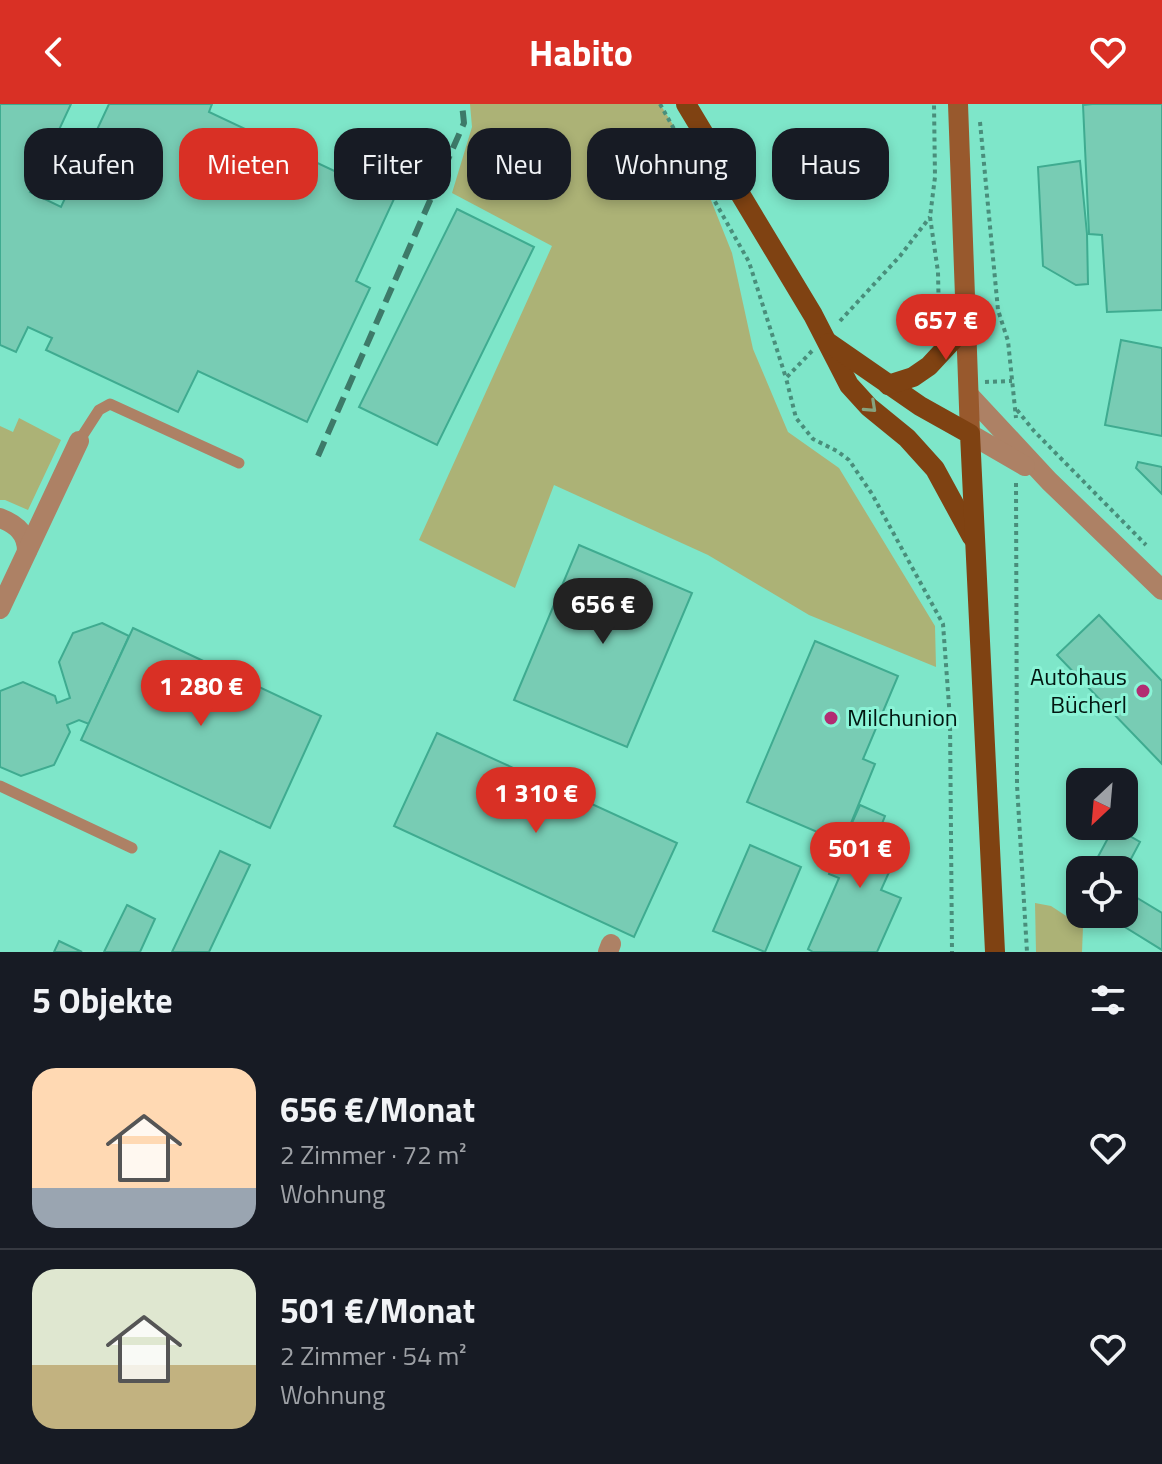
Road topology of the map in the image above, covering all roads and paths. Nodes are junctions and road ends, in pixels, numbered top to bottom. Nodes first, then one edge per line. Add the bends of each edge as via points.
1 (660, 104) edge
2 (686, 104) edge
3 (934, 104) edge
4 (958, 104) edge
5 (980, 117) dead end
6 (840, 321) dead end
7 (966, 326) junction
8 (821, 346) junction
9 (786, 378) junction
10 (888, 385) junction
11 (969, 395) junction
12 (1017, 409) junction
13 (970, 434) junction
14 (79, 441) joint
15 (1016, 453) junction
16 (239, 463) dead end
17 (0, 518) edge
18 (974, 541) junction
19 (1151, 549) dead end
20 (27, 551) junction
21 (1162, 590) edge
22 (0, 609) edge
23 (0, 786) edge
24 (132, 848) dead end
25 (952, 952) edge
26 (995, 952) edge
27 (1027, 952) edge

1 - 9 path via 749,262
2 - 8 main road
3 - 6 path via 930,217
4 - 7 main road
5 - 12 path via 998,310
7 - 10 main road via 929,366
7 - 11 main road
8 - 9 path
8 - 10 main road
8 -> 18 main road via 869,407 935,469
9 - 25 path via 796,418 813,439 849,460 943,624 950,719
10 - 13 main road
11 - 13 main road
11 - 15 street
12 - 15 path
12 - 19 path
13 - 15 street
13 - 18 main road
14 - 16 lane via 99,410 110,404
14 - 20 street
15 - 21 street
15 - 27 path via 1017,785
17 - 20 street via 23,533
18 - 26 main road
20 - 22 street
23 - 24 lane

